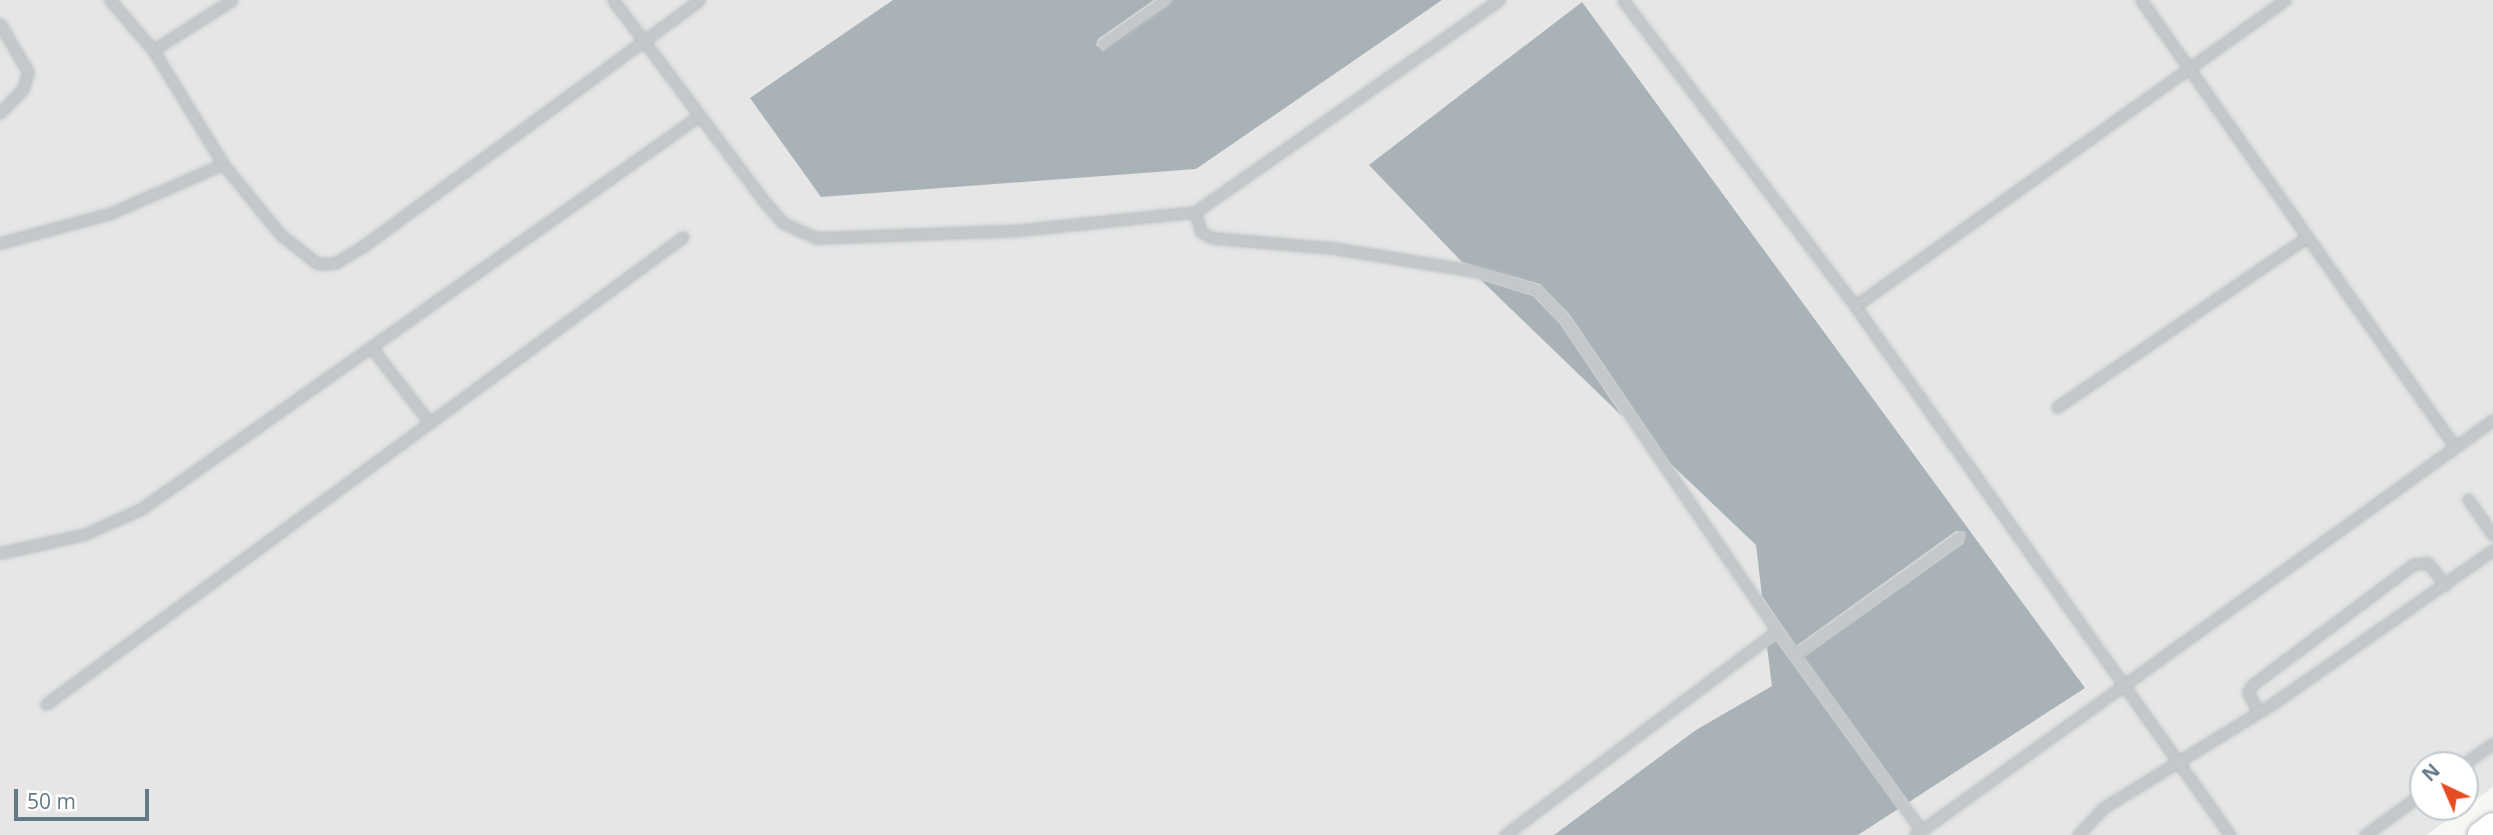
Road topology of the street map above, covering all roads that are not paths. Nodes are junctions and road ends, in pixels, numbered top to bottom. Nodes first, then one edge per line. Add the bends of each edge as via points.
1 (110, 0) edge
2 (232, 0) edge
3 (613, 0) edge
4 (699, 0) edge
5 (1166, 0) edge
6 (1499, 0) edge
7 (1623, 0) edge
8 (2141, 0) edge
9 (2284, 0) edge
10 (0, 24) edge
11 (642, 42) junction
12 (1103, 44) dead end
13 (153, 50) junction
14 (2188, 69) junction
15 (0, 113) edge
16 (699, 116) junction
17 (223, 164) junction
18 (1195, 212) junction
19 (683, 237) dead end
20 (2307, 237) junction
21 (0, 243) edge
22 (1855, 306) junction
23 (371, 347) junction
24 (2057, 407) dead end
25 (2493, 420) edge
26 (430, 423) junction
27 (2455, 447) junction
28 (2468, 499) dead end
29 (2493, 535) edge
30 (1960, 537) dead end
31 (2493, 550) edge
32 (0, 553) edge
33 (2445, 585) junction
34 (1777, 631) junction
35 (1795, 655) junction
36 (2124, 687) junction
37 (46, 704) dead end
38 (2258, 712) junction
39 (2179, 763) junction
40 (2409, 803) edge
41 (2493, 826) edge
42 (1919, 833) edge
43 (1505, 835) edge
44 (2078, 835) edge
45 (2230, 835) edge
46 (2365, 835) edge
47 (2481, 835) edge

1 - 13 lane
2 - 13 lane
3 - 11 lane
4 - 11 lane
5 - 12 lane
6 - 18 lane
7 - 22 lane
8 - 14 lane
9 - 14 lane
10 - 15 lane via 28,72 23,89
11 - 16 lane
11 - 17 lane via 335,264 318,264 304,256
13 - 17 lane
14 - 20 lane
14 - 22 lane
16 - 18 lane via 783,223 816,238 1020,230
16 - 23 lane
17 - 21 lane via 111,213
18 - 34 lane via 1201,232 1213,238 1332,248 1475,271 1537,290 1565,320
19 - 26 lane
20 - 24 lane
20 - 27 lane
22 - 36 lane
23 - 26 lane
23 - 32 lane via 141,509 85,534
25 - 27 lane
26 - 37 lane
27 - 36 lane
28 - 29 lane
30 - 35 lane
31 - 33 lane
33 - 38 lane
33 - 38 lane via 2428,563 2414,564 2252,685 2248,692
34 - 35 lane
34 - 43 lane
35 - 42 lane
36 - 39 lane
36 - 42 lane
38 - 39 lane
39 - 44 lane via 2103,808
39 - 45 lane
40 - 46 lane
41 - 47 main road

